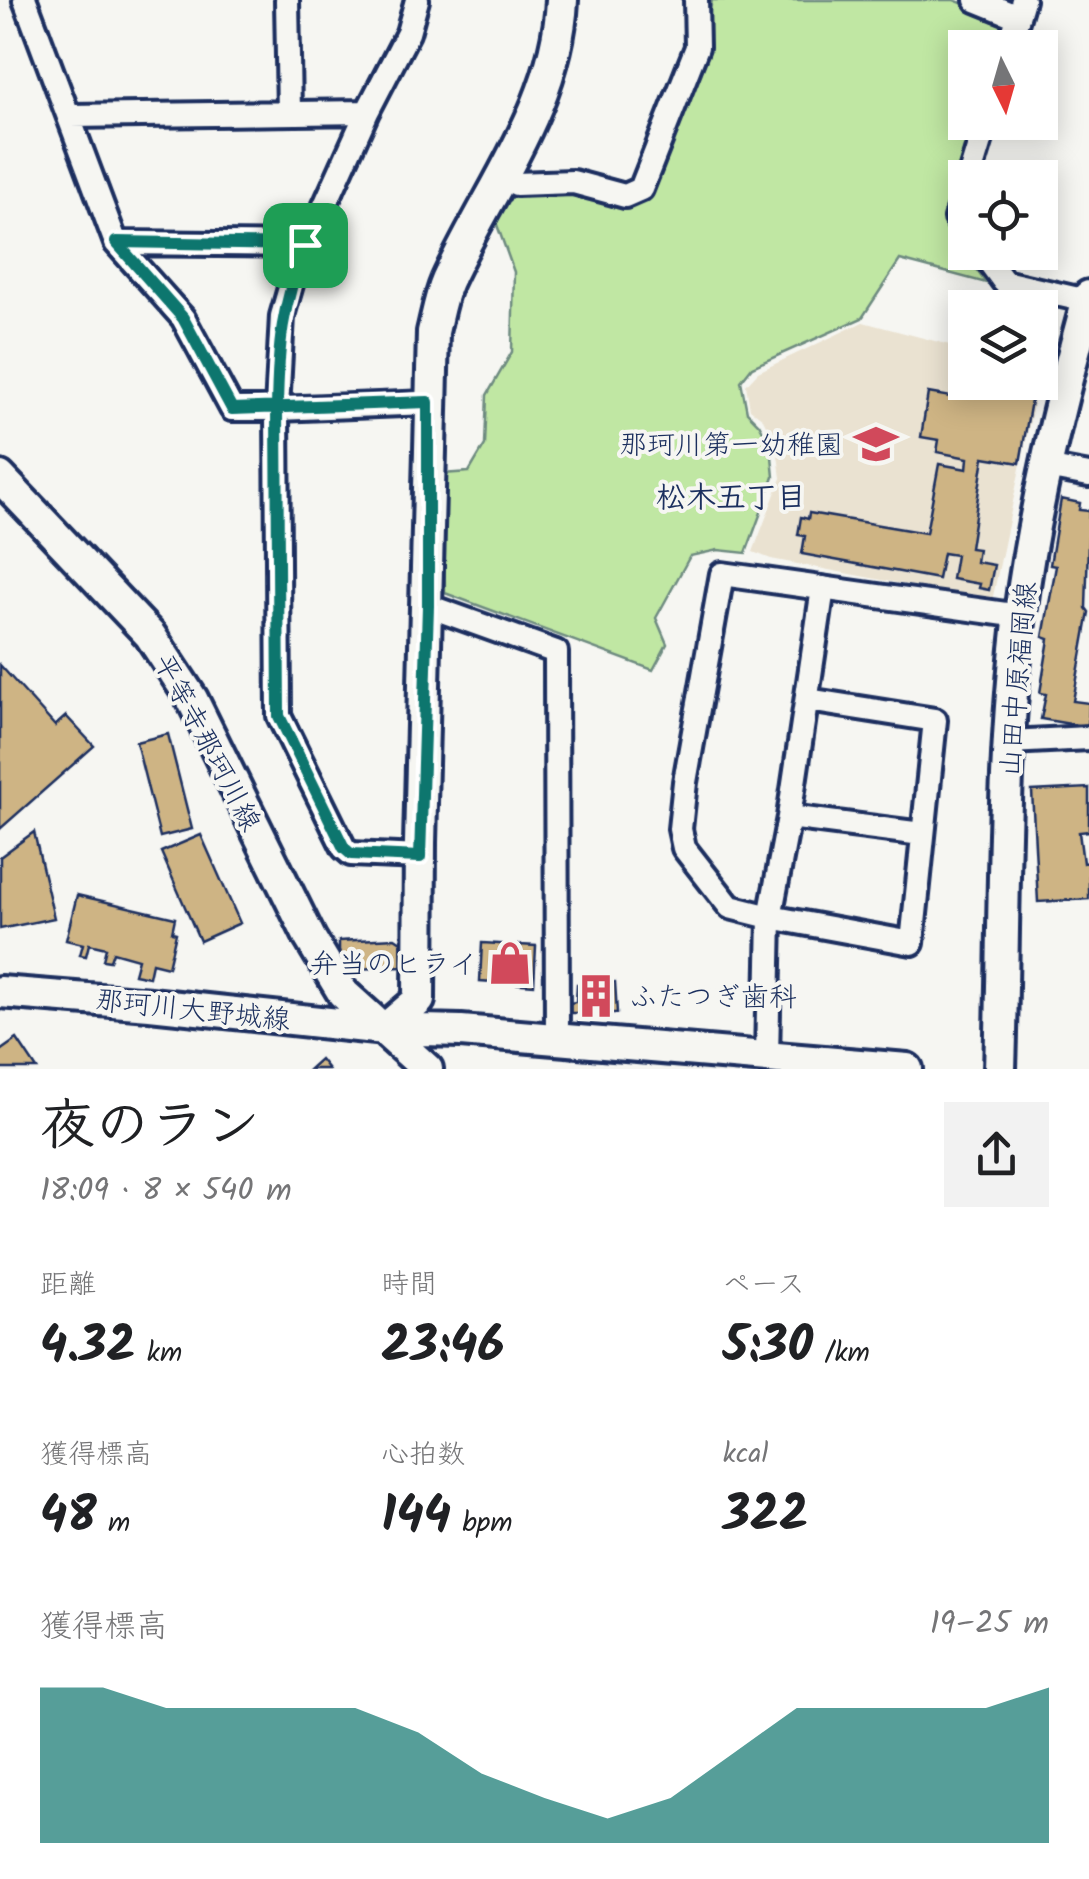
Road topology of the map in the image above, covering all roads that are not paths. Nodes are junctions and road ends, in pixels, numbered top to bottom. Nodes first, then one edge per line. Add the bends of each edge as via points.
1 (25, 0) edge
2 (287, 0) edge
3 (417, 0) edge
4 (562, 0) edge
5 (696, 0) edge
6 (976, 0) edge
7 (1021, 9) edge
8 (367, 112) junction
9 (289, 113) junction
10 (70, 116) junction
11 (503, 176) junction
12 (116, 242) junction
13 (305, 245) junction
14 (995, 270) edge
15 (1088, 299) edge
16 (428, 402) junction
17 (277, 408) junction
18 (1046, 467) junction
19 (1089, 475) edge
20 (0, 477) edge
21 (823, 588) junction
22 (428, 606) junction
23 (1020, 616) junction
24 (808, 700) junction
25 (1089, 738) edge
26 (1009, 742) junction
27 (789, 817) junction
28 (922, 834) junction
29 (420, 857) junction
30 (770, 917) junction
31 (0, 992) edge
32 (385, 1029) junction
33 (557, 1039) junction
34 (767, 1058) junction
35 (426, 1069) edge
36 (907, 1069) edge
37 (1000, 1069) edge

1 - 10 street
2 - 9 street
3 - 8 street via 408,33
4 - 11 main road via 551,74
5 - 11 street via 697,47 641,189 625,196 560,180 516,184
6 - 7 street
8 - 9 street
8 - 13 street
9 - 10 street
10 - 12 street
11 - 16 main road via 445,284 433,332
12 - 13 street
12 - 17 street via 183,318 232,409
13 - 17 street via 282,316
14 - 15 street via 1004,282
15 - 18 main road, 山田中原福岡線
16 - 17 street
16 - 22 main road
17 - 29 street via 279,716 344,848 351,854
18 - 19 street
18 - 23 main road, 山田中原福岡線
20 - 32 main road, 平等寺那珂川線 via 150,635 192,699 334,979
21 - 23 street
21 - 24 street
21 - 30 street via 722,574 685,782 684,848 730,907
22 - 29 main road
22 - 33 street via 556,652
23 - 26 main road, 山田中原福岡線
24 - 27 street
24 - 28 street via 935,720
25 - 26 street
26 - 37 main road, 山田中原福岡線
27 - 28 street
27 - 30 street
28 - 30 street via 912,943
29 - 32 main road via 420,1000
30 - 34 street
31 - 32 main road, 那珂川大野城線
32 - 33 main road, 那珂川大野城線
32 - 35 main road
33 - 34 main road, 那珂川大野城線
34 - 36 main road, 那珂川大野城線

